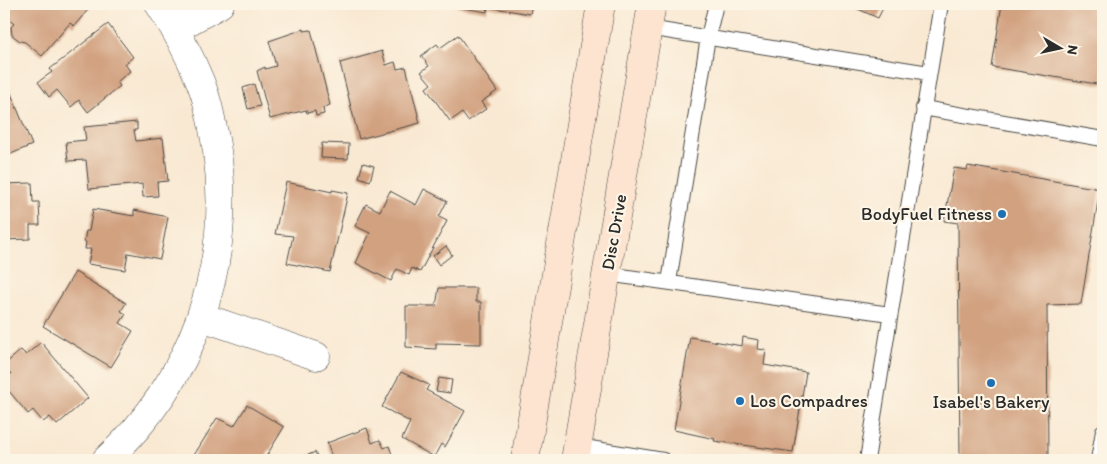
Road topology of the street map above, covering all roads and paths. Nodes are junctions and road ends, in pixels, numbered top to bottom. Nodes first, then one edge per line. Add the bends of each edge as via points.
1 (159, 4) edge
2 (220, 4) edge
3 (601, 4) edge
4 (716, 4) edge
5 (941, 4) edge
6 (650, 16) edge
7 (175, 29) junction
8 (708, 37) junction
9 (930, 73) junction
10 (923, 108) junction
11 (1103, 139) edge
12 (607, 274) junction
13 (669, 282) junction
14 (890, 314) junction
15 (202, 317) junction
16 (316, 356) dead end
17 (1103, 430) edge
18 (576, 453) edge
19 (106, 460) edge
20 (525, 460) edge
21 (663, 460) edge
22 (867, 460) edge
23 (1098, 460) edge

1 - 7 street
2 - 7 street
3 - 20 main road
4 - 8 lane
5 - 9 lane
6 - 8 lane
6 - 12 main road, Disc Drive
7 - 15 street via 200,82 213,129 220,177 219,234
8 - 9 lane
8 - 13 lane
9 - 10 lane
10 - 11 lane
10 - 14 lane
12 - 13 lane
12 - 18 main road, Disc Drive
13 - 14 lane
14 - 22 lane
15 - 16 street
15 - 19 street via 180,366 155,407 128,440
17 - 23 lane
18 - 21 lane

